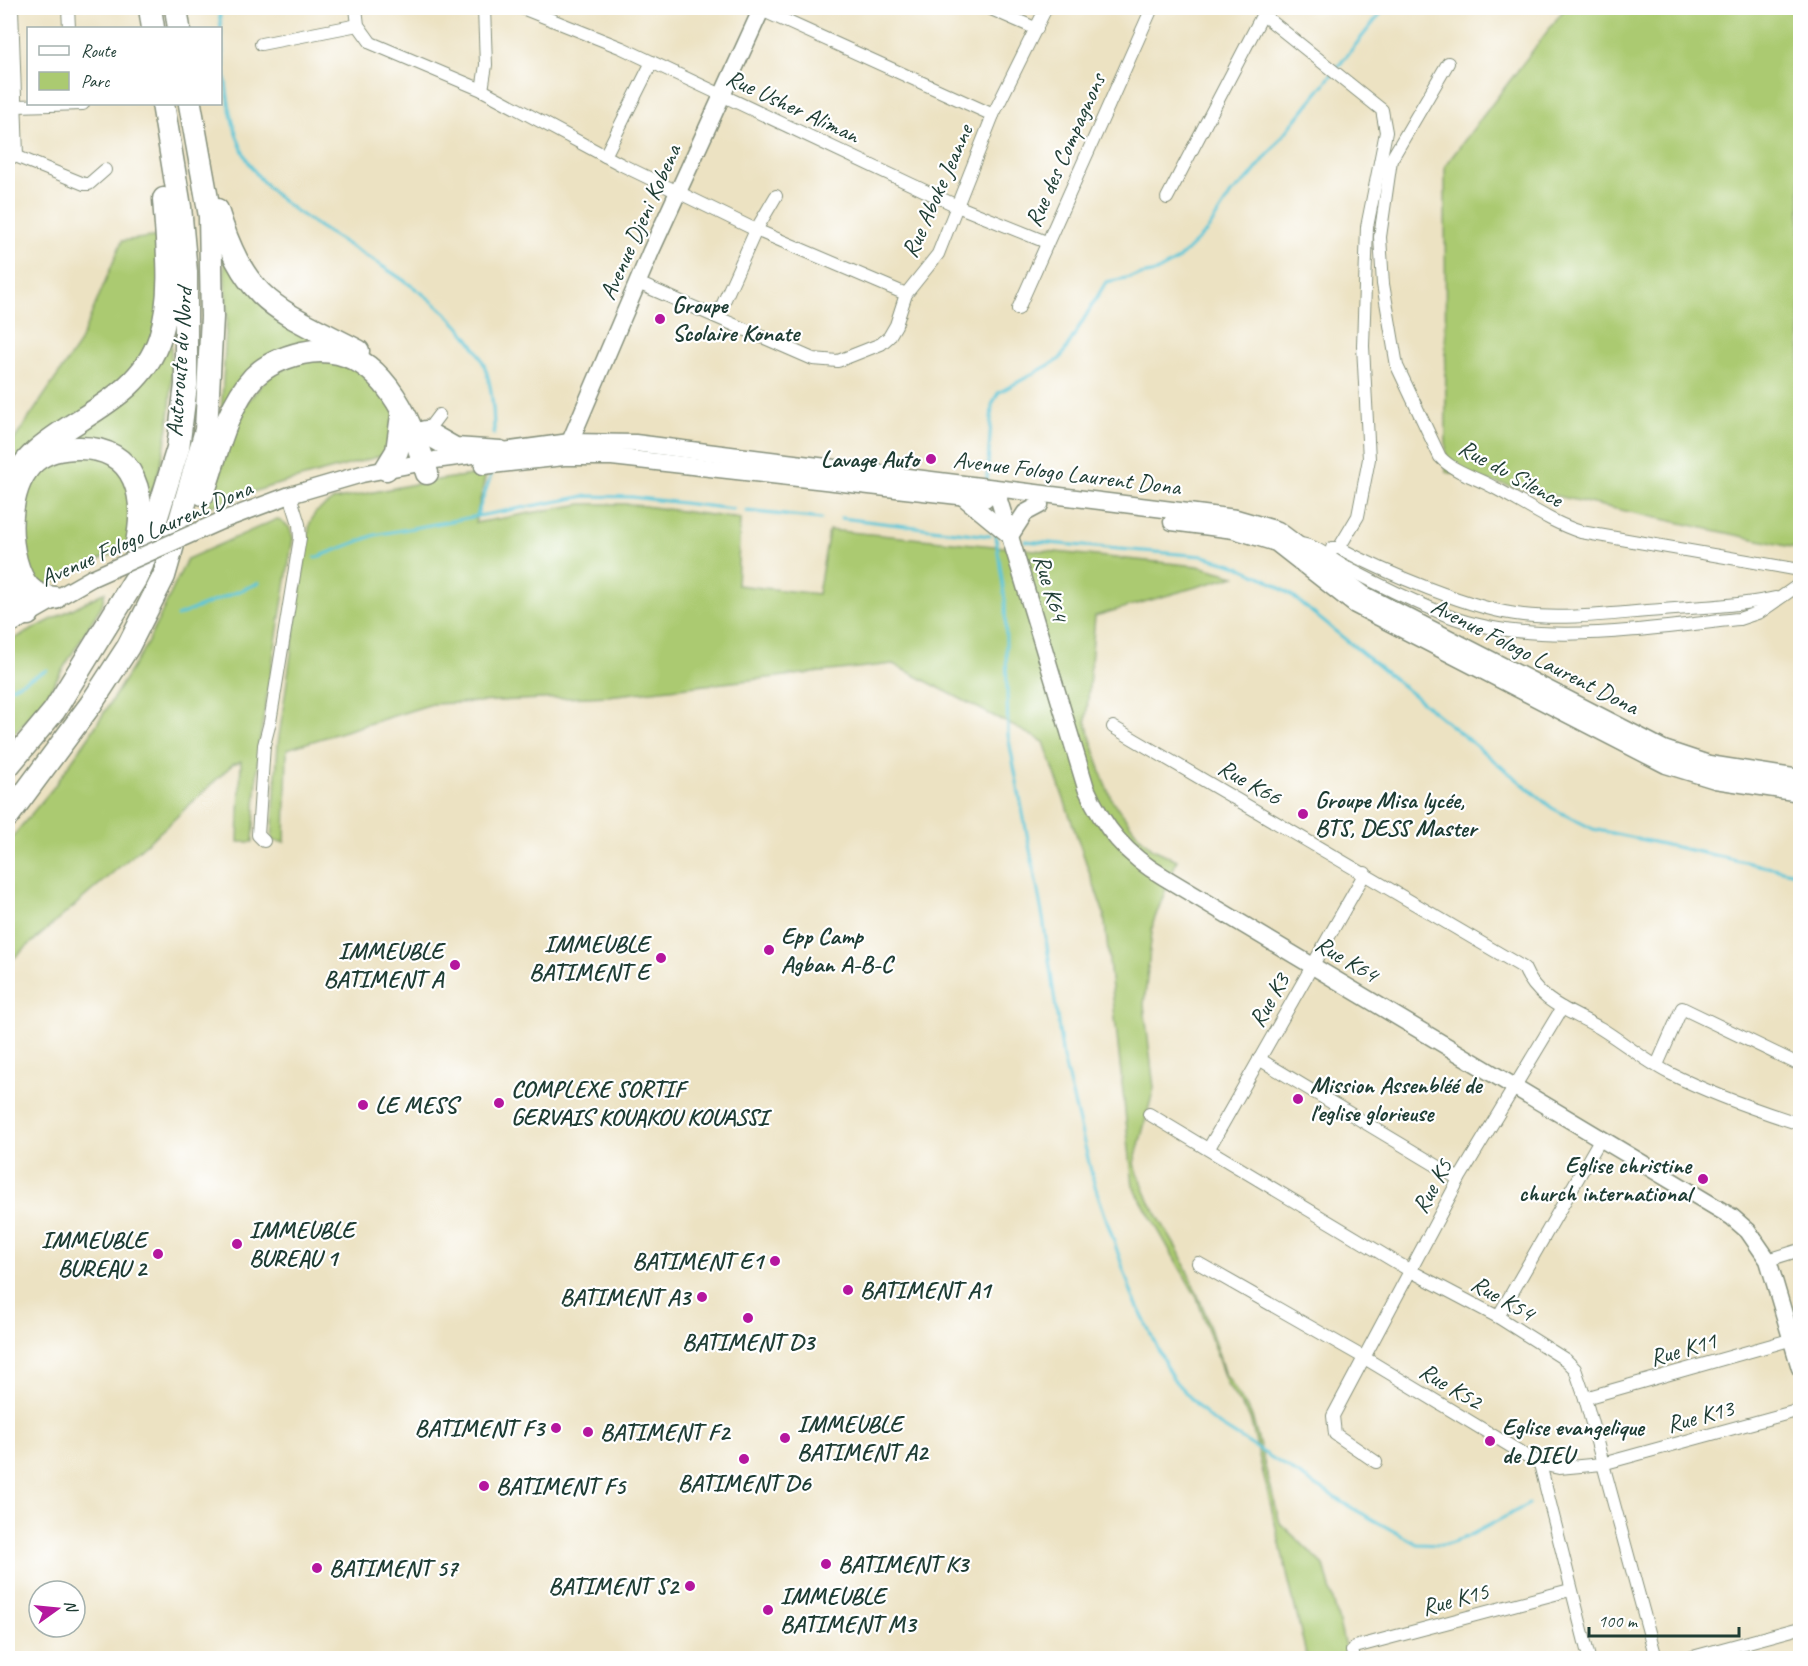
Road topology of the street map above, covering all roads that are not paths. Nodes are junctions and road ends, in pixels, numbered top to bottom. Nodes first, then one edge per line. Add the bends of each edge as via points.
1 (12, 8) edge
2 (68, 8) edge
3 (150, 8) edge
4 (176, 8) edge
5 (356, 8) edge
6 (484, 8) edge
7 (760, 8) edge
8 (989, 8) edge
9 (1046, 8) edge
10 (1152, 8) edge
11 (528, 9) edge
12 (1264, 11) edge
13 (358, 25) junction
14 (69, 27) edge
15 (153, 27) edge
16 (179, 27) edge
17 (1037, 29) junction
18 (261, 44) dead end
19 (652, 62) junction
20 (1448, 63) dead end
21 (482, 90) junction
22 (722, 96) junction
23 (44, 105) edge
24 (163, 105) edge
25 (190, 105) edge
26 (17, 106) junction
27 (993, 116) junction
28 (166, 126) junction
29 (12, 155) edge
30 (605, 156) junction
31 (201, 166) junction
32 (105, 170) dead end
33 (678, 193) junction
34 (776, 196) dead end
35 (1167, 198) dead end
36 (957, 206) junction
37 (756, 230) junction
38 (1046, 242) junction
39 (638, 283) junction
40 (906, 294) junction
41 (1018, 309) dead end
42 (717, 317) junction
43 (403, 413) junction
44 (432, 423) junction
45 (567, 449) junction
46 (500, 452) junction
47 (431, 467) junction
48 (386, 469) junction
49 (8, 494) edge
50 (1000, 495) junction
51 (963, 496) junction
52 (291, 500) junction
53 (1040, 505) junction
54 (1010, 536) junction
55 (1339, 548) junction
56 (1295, 549) junction
57 (1318, 549) junction
58 (8, 567) edge
59 (1800, 570) edge
60 (164, 576) junction
61 (1800, 584) edge
62 (21, 587) junction
63 (126, 596) junction
64 (1782, 596) junction
65 (29, 613) edge
66 (270, 722) junction
67 (1113, 728) dead end
68 (8, 766) edge
69 (1800, 778) edge
70 (1800, 793) edge
71 (8, 816) edge
72 (1365, 873) junction
73 (1313, 966) junction
74 (1562, 1008) junction
75 (1259, 1059) junction
76 (1798, 1064) dead end
77 (1657, 1065) junction
78 (1514, 1087) junction
79 (1149, 1113) dead end
80 (1800, 1125) edge
81 (1601, 1138) junction
82 (1209, 1148) junction
83 (1459, 1179) junction
84 (1800, 1250) edge
85 (1768, 1260) junction
86 (1198, 1263) dead end
87 (1409, 1270) junction
88 (1498, 1317) junction
89 (1793, 1340) junction
90 (1363, 1357) junction
91 (1800, 1368) edge
92 (1585, 1398) junction
93 (1800, 1410) edge
94 (1376, 1462) dead end
95 (1540, 1464) junction
96 (1602, 1464) junction
97 (1570, 1590) junction
98 (1800, 1628) edge
99 (1353, 1654) edge
100 (1589, 1659) edge
101 (1656, 1659) edge
102 (1689, 1659) edge

1 - 26 street
2 - 14 street
3 - 15 highway
4 - 16 highway
5 - 13 street
6 - 21 street via 486,65
7 - 22 main road, Avenue Djeni Kobena
7 - 27 street
8 - 17 street
9 - 17 street, Rue Aboke Jeanne
10 - 38 street, Rue des Compagnons
11 - 19 street, Rue Usher Aliman
12 - 35 street
12 - 55 street via 1382,110 1386,121 1367,227 1363,346 1370,459 1358,516
13 - 18 street
13 - 21 street via 371,44
17 - 27 street, Rue Aboke Jeanne
19 - 22 street, Rue Usher Aliman
19 - 30 street
20 - 59 street, Rue du Silence via 1391,160 1380,237 1383,284 1397,366 1440,457 1452,469 1581,532
21 - 30 street
22 - 33 main road, Avenue Djeni Kobena
22 - 36 street, Rue Usher Aliman
23 - 26 street
24 - 28 highway, Autoroute du Nord
25 - 31 highway, Autoroute du Nord
26 - 29 street
27 - 36 street, Rue Aboke Jeanne
28 - 49 highway via 162,165 168,271 160,337 147,365 125,391 32,455 18,470
28 - 63 highway, Autoroute du Nord via 186,272 186,385 178,448 142,565
29 - 32 street via 84,184
30 - 33 street
31 - 44 highway via 230,246 250,284 279,310 374,360
31 - 60 highway, Autoroute du Nord via 210,216 212,306 206,430
33 - 37 street
33 - 39 main road, Avenue Djeni Kobena
34 - 37 street
36 - 38 street, Rue Usher Aliman
36 - 40 street, Rue Aboke Jeanne via 938,254
37 - 40 street
37 - 42 street
38 - 41 street, Rue des Compagnons
39 - 42 street, Rue Aboke Jeanne
39 - 45 main road, Avenue Djeni Kobena
40 - 42 street, Rue Aboke Jeanne via 889,337 838,361 813,359
43 - 47 highway
43 - 48 highway via 397,452
43 - 60 highway via 376,372 346,355 311,351 267,366 237,404 182,554
44 - 46 highway via 455,449
44 - 47 highway
45 - 46 main road, Avenue Fologo Laurent Dona
45 - 47 main road, Avenue Fologo Laurent Dona
45 - 50 main road, Avenue Fologo Laurent Dona via 635,443
45 - 51 main road, Avenue Fologo Laurent Dona
46 - 47 main road, Avenue Fologo Laurent Dona
47 - 48 main road, Avenue Fologo Laurent Dona
47 - 52 main road, Avenue Fologo Laurent Dona
48 - 52 main road, Avenue Fologo Laurent Dona
50 - 51 main road, Avenue Fologo Laurent Dona
50 - 53 main road, Avenue Fologo Laurent Dona
50 - 54 main road, Rue K64
50 - 56 main road, Avenue Fologo Laurent Dona via 1236,519 1278,530
51 - 54 main road
52 - 65 main road, Avenue Fologo Laurent Dona, bridge via 224,520 92,578
52 - 66 street via 300,538
53 - 54 main road via 1025,513
53 - 56 main road, Avenue Fologo Laurent Dona via 1234,530
54 - 73 main road, Rue K64 via 1086,788 1111,834 1139,863
55 - 57 street
55 - 64 street via 1450,596 1522,615 1551,617 1725,605
56 - 57 street
56 - 69 main road, Avenue Fologo Laurent Dona via 1363,594 1664,749 1709,764
56 - 70 main road, Avenue Fologo Laurent Dona via 1354,605 1625,746 1699,777
57 - 64 street via 1348,568 1446,615 1523,632 1598,631 1739,619 1760,612
58 - 62 highway
60 - 71 highway, Autoroute du Nord via 128,647 51,761
61 - 64 street
62 - 63 highway via 12,533 13,510 24,475 36,460 54,451 99,449 123,461 138,491 139,535
62 - 65 highway
62 - 65 highway via 38,595
63 - 68 highway, Autoroute du Nord via 54,711
66 - 66 street via 260,786 258,835 264,842
67 - 72 street, Rue K66
72 - 73 street, Rue K3
72 - 74 street, Rue K66 via 1524,968 1531,984
73 - 75 street, Rue K3
73 - 78 main road, Rue K64
74 - 77 street, Rue K66
74 - 78 street, Rue K5
75 - 82 street, Rue K3
75 - 83 street
76 - 77 street via 1682,1008
77 - 80 street, Rue K66 via 1736,1103
78 - 81 main road, Rue K64
78 - 83 street, Rue K5
79 - 82 street, Rue K54
81 - 85 main road, Rue K64 via 1731,1217 1748,1231
81 - 88 street
82 - 87 street, Rue K54
83 - 87 street, Rue K5
84 - 85 street
85 - 89 main road, Rue K64
86 - 90 street, Rue K52
87 - 88 street, Rue K54
87 - 90 street, Rue K5
88 - 92 street, Rue K54 via 1570,1364
89 - 91 main road, Rue K64
89 - 92 street, Rue K11
90 - 94 street, Rue K5 via 1333,1416 1332,1426 1344,1442
90 - 95 street, Rue K52
92 - 96 street, Rue K54
93 - 96 street, Rue K13
95 - 96 street, Rue K13 via 1559,1468
95 - 97 street
96 - 101 street, Rue K54
97 - 99 street, Rue K15
97 - 100 street
98 - 102 street

